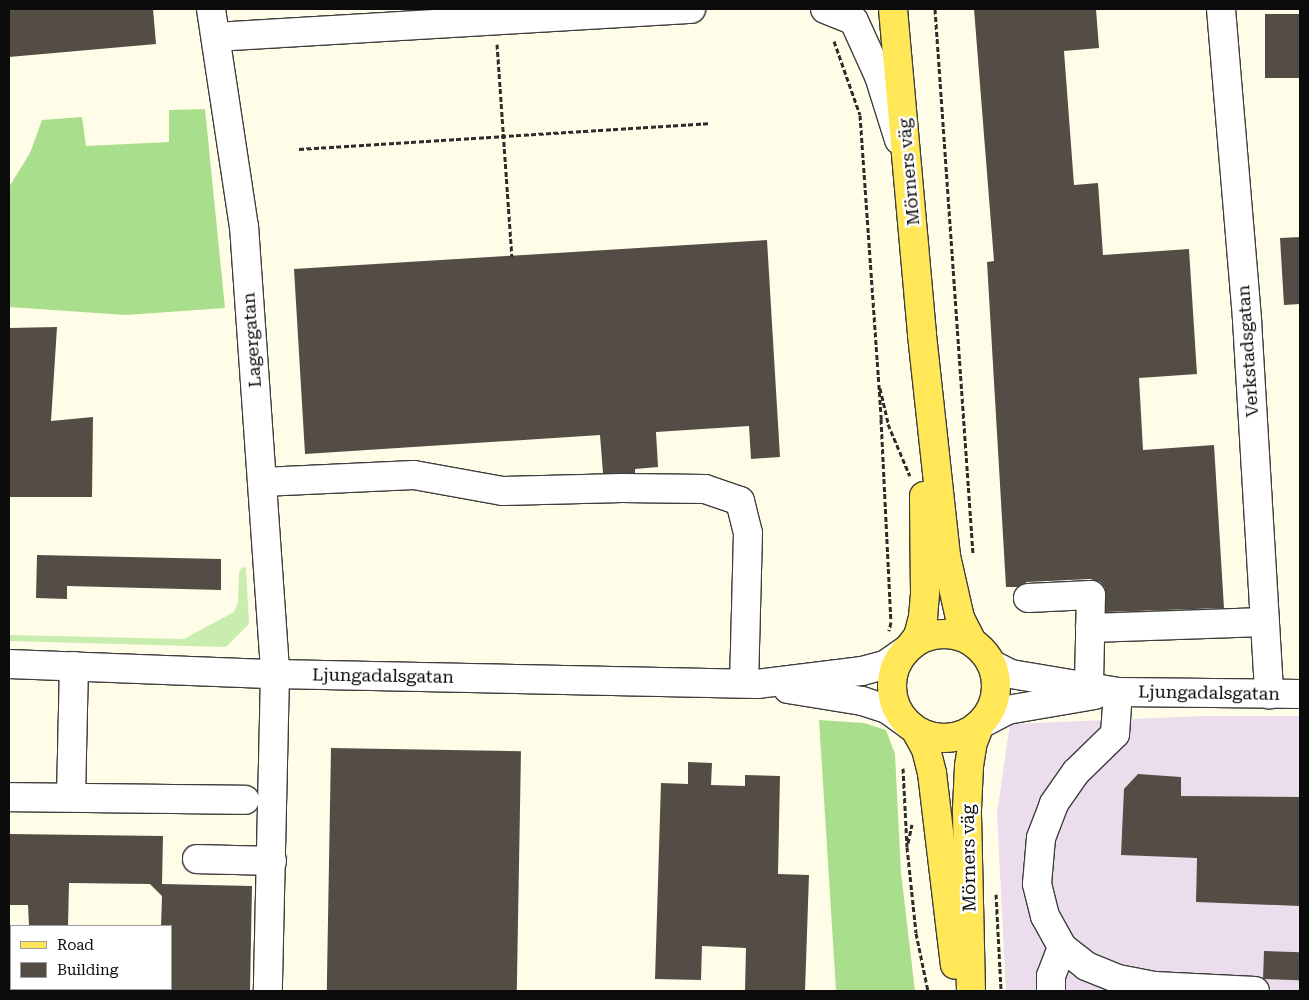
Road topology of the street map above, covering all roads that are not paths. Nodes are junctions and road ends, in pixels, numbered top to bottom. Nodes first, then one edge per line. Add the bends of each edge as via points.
1 (211, 9) edge
2 (691, 9) edge
3 (826, 9) edge
4 (893, 9) edge
5 (1221, 9) edge
6 (216, 37) junction
7 (909, 174) junction
8 (922, 335) junction
9 (262, 482) junction
10 (1028, 598) dead end
11 (1265, 622) junction
12 (1090, 628) junction
13 (972, 642) junction
14 (902, 644) junction
15 (9, 664) edge
16 (992, 665) junction
17 (74, 666) junction
18 (275, 674) junction
19 (751, 684) junction
20 (1089, 686) junction
21 (1118, 692) junction
22 (1269, 694) junction
23 (1300, 694) edge
24 (981, 725) junction
25 (913, 729) junction
26 (9, 797) edge
27 (71, 797) junction
28 (246, 800) dead end
29 (197, 859) dead end
30 (272, 861) junction
31 (1062, 947) junction
32 (268, 991) edge
33 (958, 991) edge
34 (971, 991) edge
35 (1050, 991) edge
36 (1255, 991) edge

1 - 6 street, Lagergatan
2 - 6 street
3 - 7 street via 854,21 879,76
4 - 7 main road, Mörners väg
5 - 11 street, Verkstadsgatan via 1246,310
6 - 9 street, Lagergatan via 244,226
7 - 8 main road, Mörners väg
8 - 13 main road, Mörners väg via 946,556 960,618
8 - 14 main road, Mörners väg via 925,592 918,636
9 - 18 street, Lagergatan
9 - 19 street via 414,475 503,490 705,489 740,501 748,533
10 - 12 street via 1090,595
11 - 12 street
11 - 22 street, Verkstadsgatan
12 - 20 street
13 - 14 main road via 942,634
13 - 16 main road via 980,647
14 - 19 street, Ljungadalsgatan via 884,665 862,671
14 - 25 main road via 892,686 895,705
15 - 17 street, Ljungadalsgatan
16 - 20 street, Ljungadalsgatan via 1011,674
16 - 24 main road via 997,684 993,707
17 - 18 street, Ljungadalsgatan
17 - 27 street
18 - 19 street, Ljungadalsgatan
18 - 30 street, Lagergatan
19 - 25 street, Ljungadalsgatan via 862,701 887,709
20 - 21 street, Ljungadalsgatan
21 - 22 street, Ljungadalsgatan
21 - 24 street, Ljungadalsgatan via 1007,710
21 - 31 street via 1115,734 1076,772 1054,804 1041,838 1037,884 1045,916
22 - 23 street, Ljungadalsgatan
24 - 25 main road via 949,739 924,735
24 - 34 main road, Mörners väg via 973,742 968,809
25 - 33 main road, Mörners väg via 926,749 932,773
26 - 27 street
27 - 28 street
29 - 30 street
30 - 32 street, Lagergatan
31 - 35 street via 1051,976
31 - 36 street via 1086,966 1118,979 1154,986

